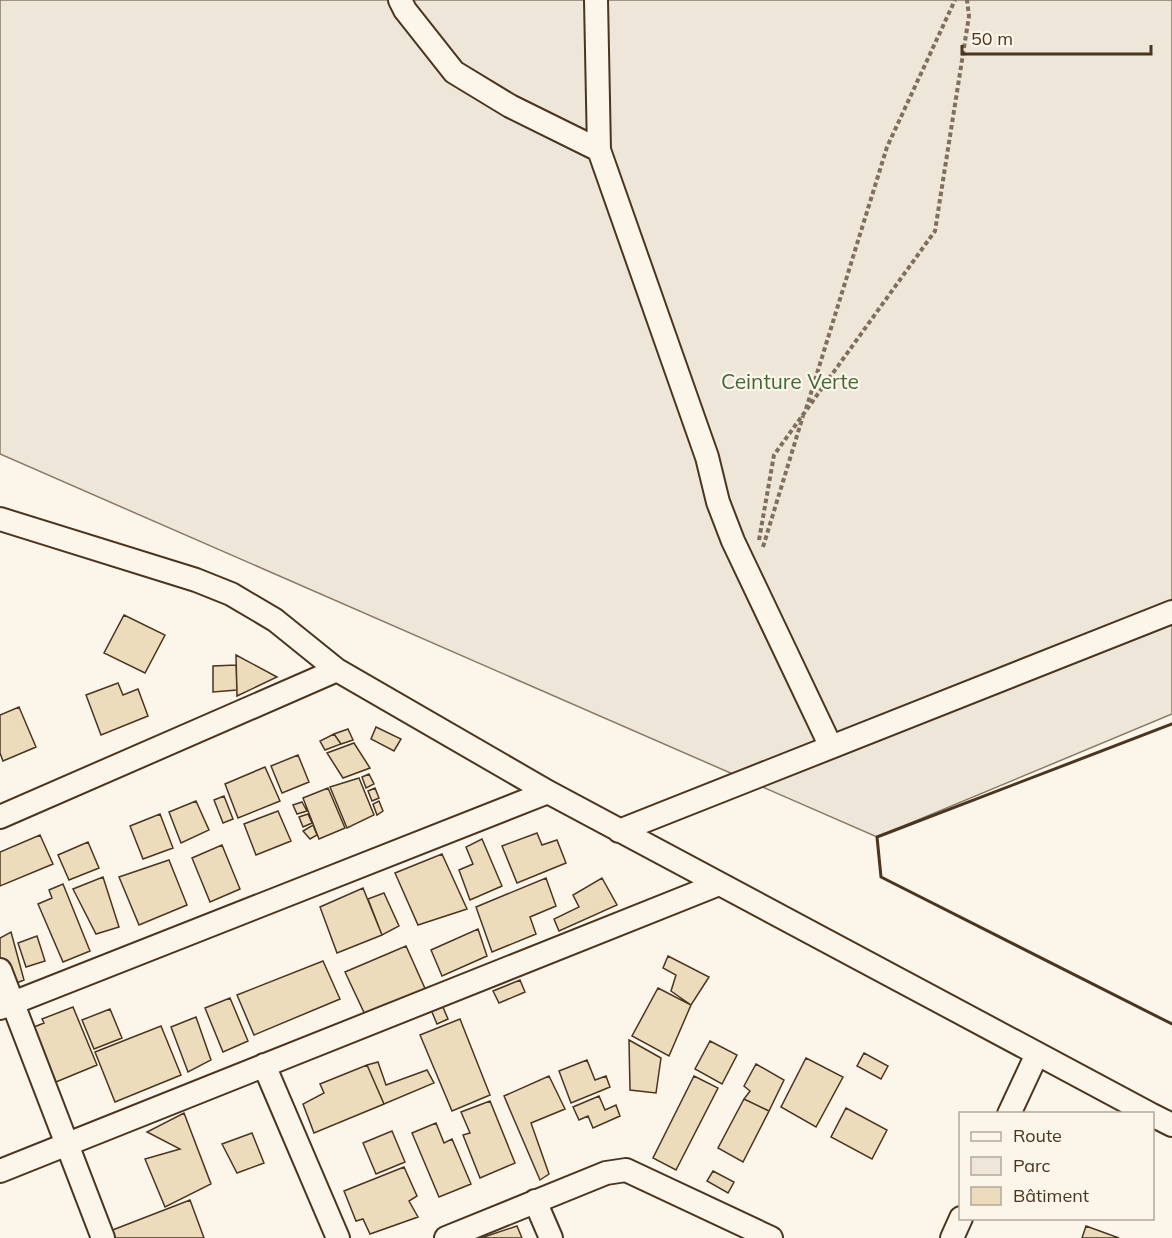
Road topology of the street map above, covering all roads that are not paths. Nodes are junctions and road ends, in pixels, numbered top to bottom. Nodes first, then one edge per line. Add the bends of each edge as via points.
1 (400, 0) edge
2 (596, 0) edge
3 (599, 150) junction
4 (0, 519) edge
5 (1172, 612) edge
6 (337, 670) junction
7 (831, 747) junction
8 (548, 792) junction
9 (0, 817) edge
10 (619, 831) junction
11 (719, 884) junction
12 (0, 970) edge
13 (7, 1005) edge
14 (1037, 1054) junction
15 (264, 1065) junction
16 (1010, 1112) edge
17 (1147, 1112) edge
18 (1154, 1116) edge
19 (1172, 1125) edge
20 (67, 1143) junction
21 (0, 1170) edge
22 (535, 1201) junction
23 (960, 1220) edge
24 (103, 1238) edge
25 (338, 1238) edge
26 (446, 1238) edge
27 (551, 1238) edge
28 (771, 1238) edge
29 (952, 1238) edge

1 - 3 street via 454,72 510,106
2 - 3 street
3 - 7 street via 733,541
4 - 6 street via 231,594 275,620
5 - 7 street
6 - 8 street
6 - 9 street
7 - 10 street
8 - 10 street
8 - 13 street
10 - 11 street
11 - 14 street
11 - 15 street
12 - 13 street
13 - 20 street
14 - 16 street
14 - 17 street
15 - 20 street
15 - 25 street
18 - 19 street
20 - 21 street
20 - 24 street
22 - 26 street
22 - 27 street
22 - 28 street via 606,1173 626,1170
23 - 29 street

